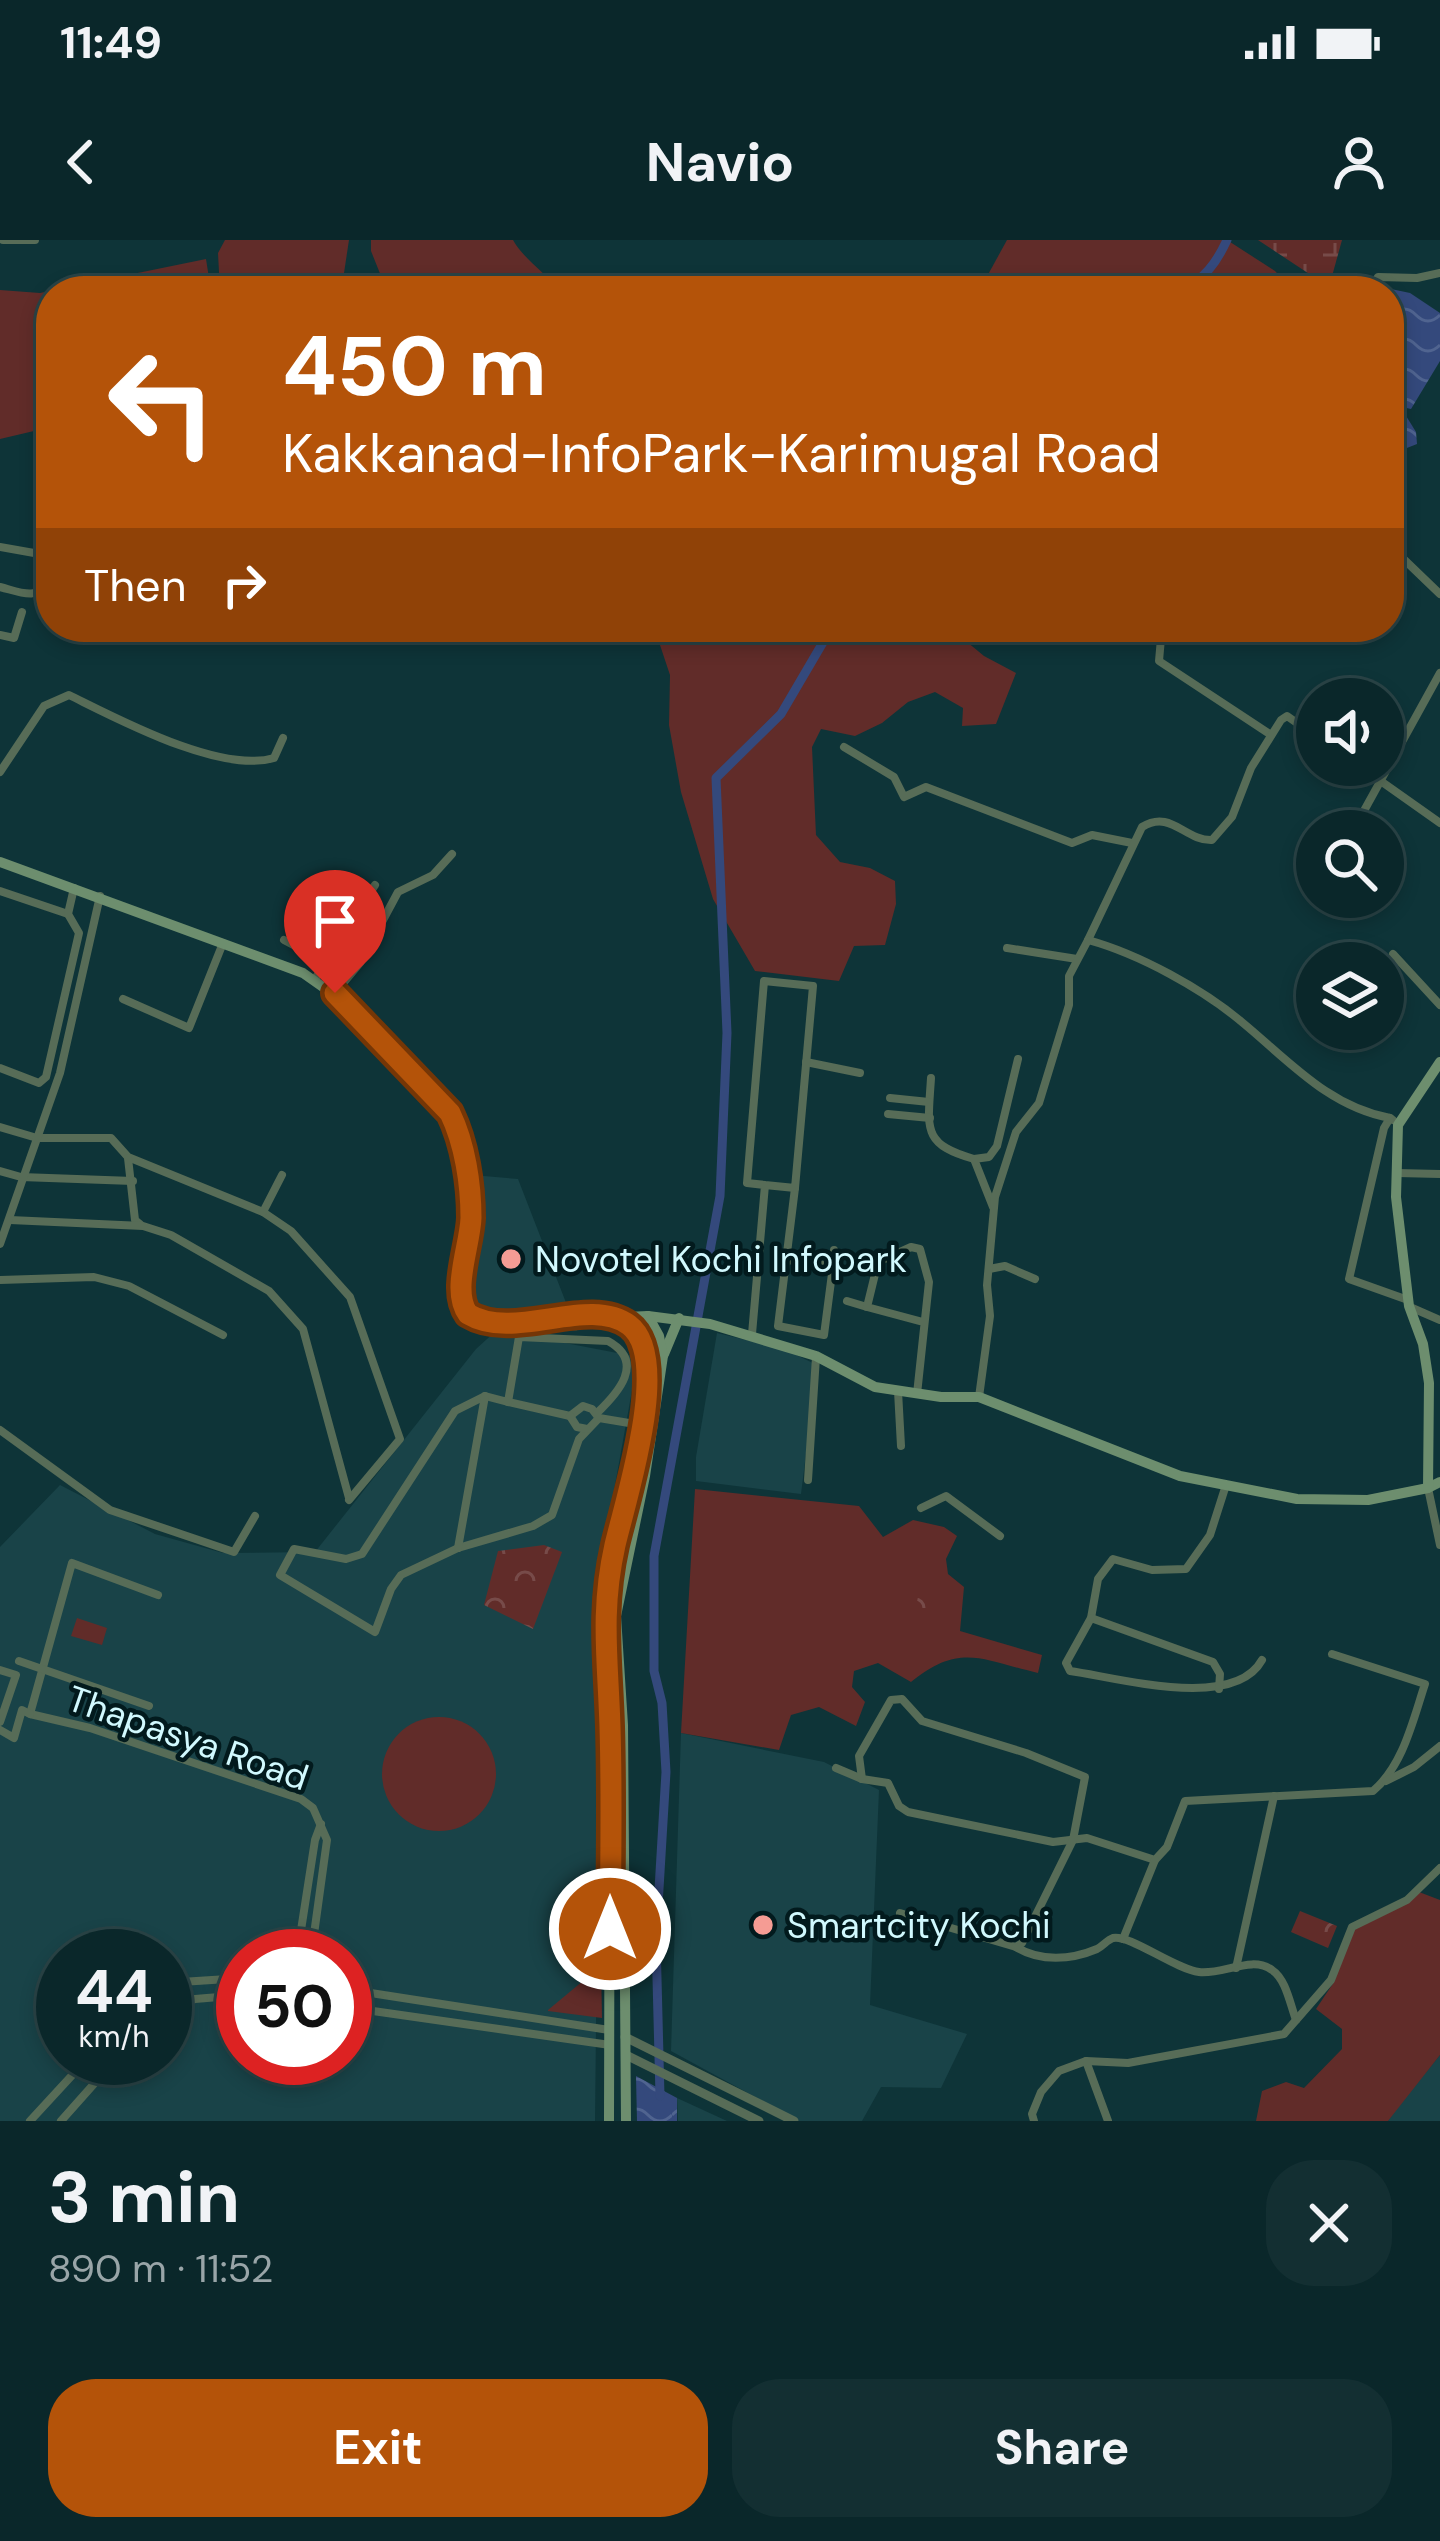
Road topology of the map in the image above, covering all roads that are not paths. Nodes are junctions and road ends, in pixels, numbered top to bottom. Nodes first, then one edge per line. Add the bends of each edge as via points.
1 (35, 240) edge
2 (10, 241) edge
3 (1440, 273) edge
4 (1404, 278) edge
5 (0, 547) edge
6 (36, 553) edge
7 (1404, 559) edge
8 (0, 587) edge
9 (1440, 593) edge
10 (36, 594) edge
11 (22, 612) dead end
12 (0, 635) edge
13 (1161, 642) edge
14 (1440, 674) edge
15 (1296, 722) edge
16 (1271, 735) junction
17 (283, 738) dead end
18 (1404, 738) edge
19 (844, 747) dead end
20 (0, 772) edge
21 (1388, 786) edge
22 (1440, 823) edge
23 (1132, 843) junction
24 (452, 854) dead end
25 (0, 862) edge
26 (74, 886) junction
27 (375, 886) dead end
28 (0, 891) edge
29 (100, 896) junction
30 (338, 910) dead end
31 (68, 914) junction
32 (355, 919) junction
33 (284, 940) dead end
34 (1088, 940) junction
35 (224, 943) junction
36 (1007, 948) dead end
37 (1077, 959) junction
38 (327, 963) junction
39 (1404, 966) edge
40 (315, 980) junction
41 (335, 993) junction
42 (123, 998) dead end
43 (1440, 1005) edge
44 (1018, 1059) dead end
45 (806, 1062) junction
46 (1440, 1062) edge
47 (0, 1068) edge
48 (860, 1072) dead end
49 (931, 1078) dead end
50 (890, 1098) dead end
51 (929, 1102) junction
52 (888, 1114) dead end
53 (930, 1118) junction
54 (1394, 1121) junction
55 (0, 1126) edge
56 (37, 1138) junction
57 (128, 1157) junction
58 (974, 1159) junction
59 (0, 1171) edge
60 (1397, 1173) junction
61 (1440, 1174) edge
62 (282, 1175) dead end
63 (21, 1177) junction
64 (133, 1181) junction
65 (765, 1185) junction
66 (796, 1188) junction
67 (994, 1208) junction
68 (263, 1212) junction
69 (10, 1220) junction
70 (142, 1226) junction
71 (0, 1244) edge
72 (834, 1250) dead end
73 (788, 1260) junction
74 (833, 1266) junction
75 (989, 1269) junction
76 (1035, 1279) dead end
77 (0, 1280) edge
78 (847, 1301) dead end
79 (1408, 1303) junction
80 (868, 1307) junction
81 (648, 1316) junction
82 (615, 1317) junction
83 (681, 1318) junction
84 (1440, 1320) edge
85 (923, 1322) junction
86 (752, 1334) junction
87 (223, 1335) dead end
88 (664, 1356) junction
89 (816, 1356) junction
90 (898, 1391) junction
91 (916, 1394) junction
92 (485, 1396) junction
93 (979, 1397) junction
94 (508, 1402) junction
95 (598, 1415) junction
96 (569, 1416) junction
97 (641, 1425) junction
98 (0, 1430) edge
99 (587, 1430) junction
100 (901, 1446) dead end
101 (808, 1480) dead end
102 (1226, 1485) junction
103 (1434, 1485) edge
104 (1436, 1506) edge
105 (921, 1508) dead end
106 (255, 1516) dead end
107 (628, 1518) junction
108 (1000, 1536) dead end
109 (1440, 1545) edge
110 (458, 1548) junction
111 (158, 1595) dead end
112 (1091, 1618) junction
113 (1332, 1654) dead end
114 (1262, 1660) dead end
115 (20, 1661) dead end
116 (0, 1670) edge
117 (42, 1670) junction
118 (1219, 1689) junction
119 (149, 1706) dead end
120 (30, 1714) junction
121 (0, 1726) edge
122 (1440, 1746) edge
123 (836, 1768) dead end
124 (862, 1779) junction
125 (1385, 1781) junction
126 (1274, 1796) junction
127 (321, 1823) junction
128 (1072, 1840) junction
129 (1155, 1860) junction
130 (1440, 1868) edge
131 (900, 1913) dead end
132 (301, 1929) edge
133 (315, 1929) edge
134 (1123, 1939) junction
135 (1016, 1947) junction
136 (1236, 1968) junction
137 (372, 1993) edge
138 (372, 2011) edge
139 (1296, 2020) junction
140 (609, 2030) junction
141 (625, 2037) junction
142 (610, 2045) junction
143 (632, 2058) junction
144 (1086, 2061) junction
145 (63, 2085) edge
146 (93, 2085) edge
147 (30, 2121) edge
148 (61, 2121) edge
149 (609, 2121) edge
150 (626, 2121) edge
151 (759, 2121) edge
152 (794, 2121) edge
153 (1034, 2121) edge
154 (1108, 2121) edge

1 - 2 street
3 - 4 street
5 - 6 street
7 - 9 street
8 - 10 street
11 - 12 street via 14,638
13 - 16 street via 1159,662
14 - 18 street
15 - 16 street via 1287,716
16 - 23 street via 1223,832 1202,841 1166,820 1151,821
17 - 20 street via 274,758 234,758 175,743 69,695 44,706
19 - 23 street via 894,777 904,797 926,787 1072,843 1092,835
21 - 22 street
23 - 34 street
24 - 41 street via 433,875 398,892 361,963
25 - 26 main road
26 - 29 main road
26 - 31 street
27 - 32 street
28 - 31 street
29 - 35 main road
29 - 56 street
30 - 32 street
31 - 47 street via 79,933 46,1077 39,1083
32 - 38 street
33 - 38 street
34 - 37 street
34 - 54 street via 1152,964 1345,1104
35 - 40 main road
35 - 42 street via 189,1028
36 - 37 street
37 - 67 street via 1042,1094 1006,1154
38 - 40 street
39 - 43 street
40 - 41 main road
41 - 82 main road via 459,1132 470,1209 460,1298 468,1314 500,1323
44 - 58 street via 997,1146
45 - 48 street
45 - 65 street via 813,986 764,981 747,1184
45 - 66 street
46 - 54 main road
49 - 51 street
50 - 51 street
51 - 53 street
52 - 53 street
53 - 58 street via 933,1142
54 - 60 main road
54 - 79 street via 1384,1128 1349,1280
55 - 56 street
56 - 57 street via 111,1138
56 - 63 street
57 - 64 street
57 - 68 street
58 - 67 street
59 - 63 street
60 - 61 street
60 - 79 main road
62 - 68 street
63 - 64 street
63 - 69 street
64 - 70 street
65 - 66 street
65 - 86 street
66 - 73 street
67 - 75 street
68 - 70 street via 350,1297 400,1439 349,1500 303,1329 247,1276
69 - 70 street
69 - 71 street
72 - 74 street
73 - 74 street
73 - 74 street via 778,1326 824,1336
75 - 76 street via 1005,1266
75 - 93 street
77 - 87 street via 94,1276
78 - 80 street
79 - 84 street
79 - 103 main road via 1424,1344
80 - 85 street
80 - 85 street via 878,1262 911,1247 920,1250 928,1282
81 - 82 main road
81 - 83 main road
81 - 88 main road
82 - 97 main road via 639,1335 649,1360
83 - 86 main road
83 - 88 main road
85 - 91 street
86 - 89 main road
88 - 107 main road
89 - 90 main road
89 - 101 street
90 - 91 main road
90 - 100 street
91 - 93 main road
92 - 94 street
92 - 110 street
92 - 110 street via 455,1411 362,1554 346,1559 294,1549 280,1575 375,1632 401,1575
93 - 102 main road via 1180,1476
94 - 95 street via 519,1337 608,1341 628,1372
94 - 96 street
95 - 96 street via 583,1406
95 - 97 street
95 - 99 street
96 - 99 street
97 - 107 main road
98 - 106 street via 110,1510 173,1532 234,1552
99 - 110 street via 552,1516
102 - 103 main road via 1368,1500
102 - 112 street via 1210,1535 1186,1569 1113,1559 1098,1579
103 - 104 street
104 - 109 street
105 - 108 street via 946,1496
107 - 140 main road via 604,1616
107 - 141 main road via 616,1616
111 - 117 street, Thapasya Road via 72,1563
112 - 118 street via 1213,1662
112 - 118 street via 1066,1663 1070,1671
113 - 125 street via 1425,1684
114 - 118 street via 1249,1678
115 - 117 street
116 - 121 street, Thapasya Road via 16,1675
117 - 119 street
117 - 120 street, Thapasya Road
120 - 121 street, Thapasya Road via 22,1710 14,1738
120 - 127 street, Thapasya Road via 302,1799
122 - 125 street
123 - 124 street
124 - 128 street via 892,1786 908,1812
124 - 128 street via 859,1756 891,1700 902,1699 922,1721 1085,1777
125 - 126 street via 1373,1791
126 - 129 street via 1185,1801
126 - 136 street
127 - 132 street, Thapasya Road
127 - 133 street, Thapasya Road via 327,1840
128 - 129 street
128 - 135 street
129 - 134 street
130 - 139 street via 1407,1900 1352,1927 1331,1980
131 - 135 street
134 - 135 street via 1058,1959
134 - 136 street via 1199,1972
136 - 139 street via 1261,1963 1278,1973
137 - 140 street
138 - 142 street
139 - 144 street via 1284,2034 1248,2043
140 - 142 main road
141 - 143 main road
141 - 152 street
142 - 149 main road
143 - 150 main road
143 - 151 street
144 - 153 street via 1059,2071 1041,2092
144 - 154 street
145 - 147 street
146 - 148 street

